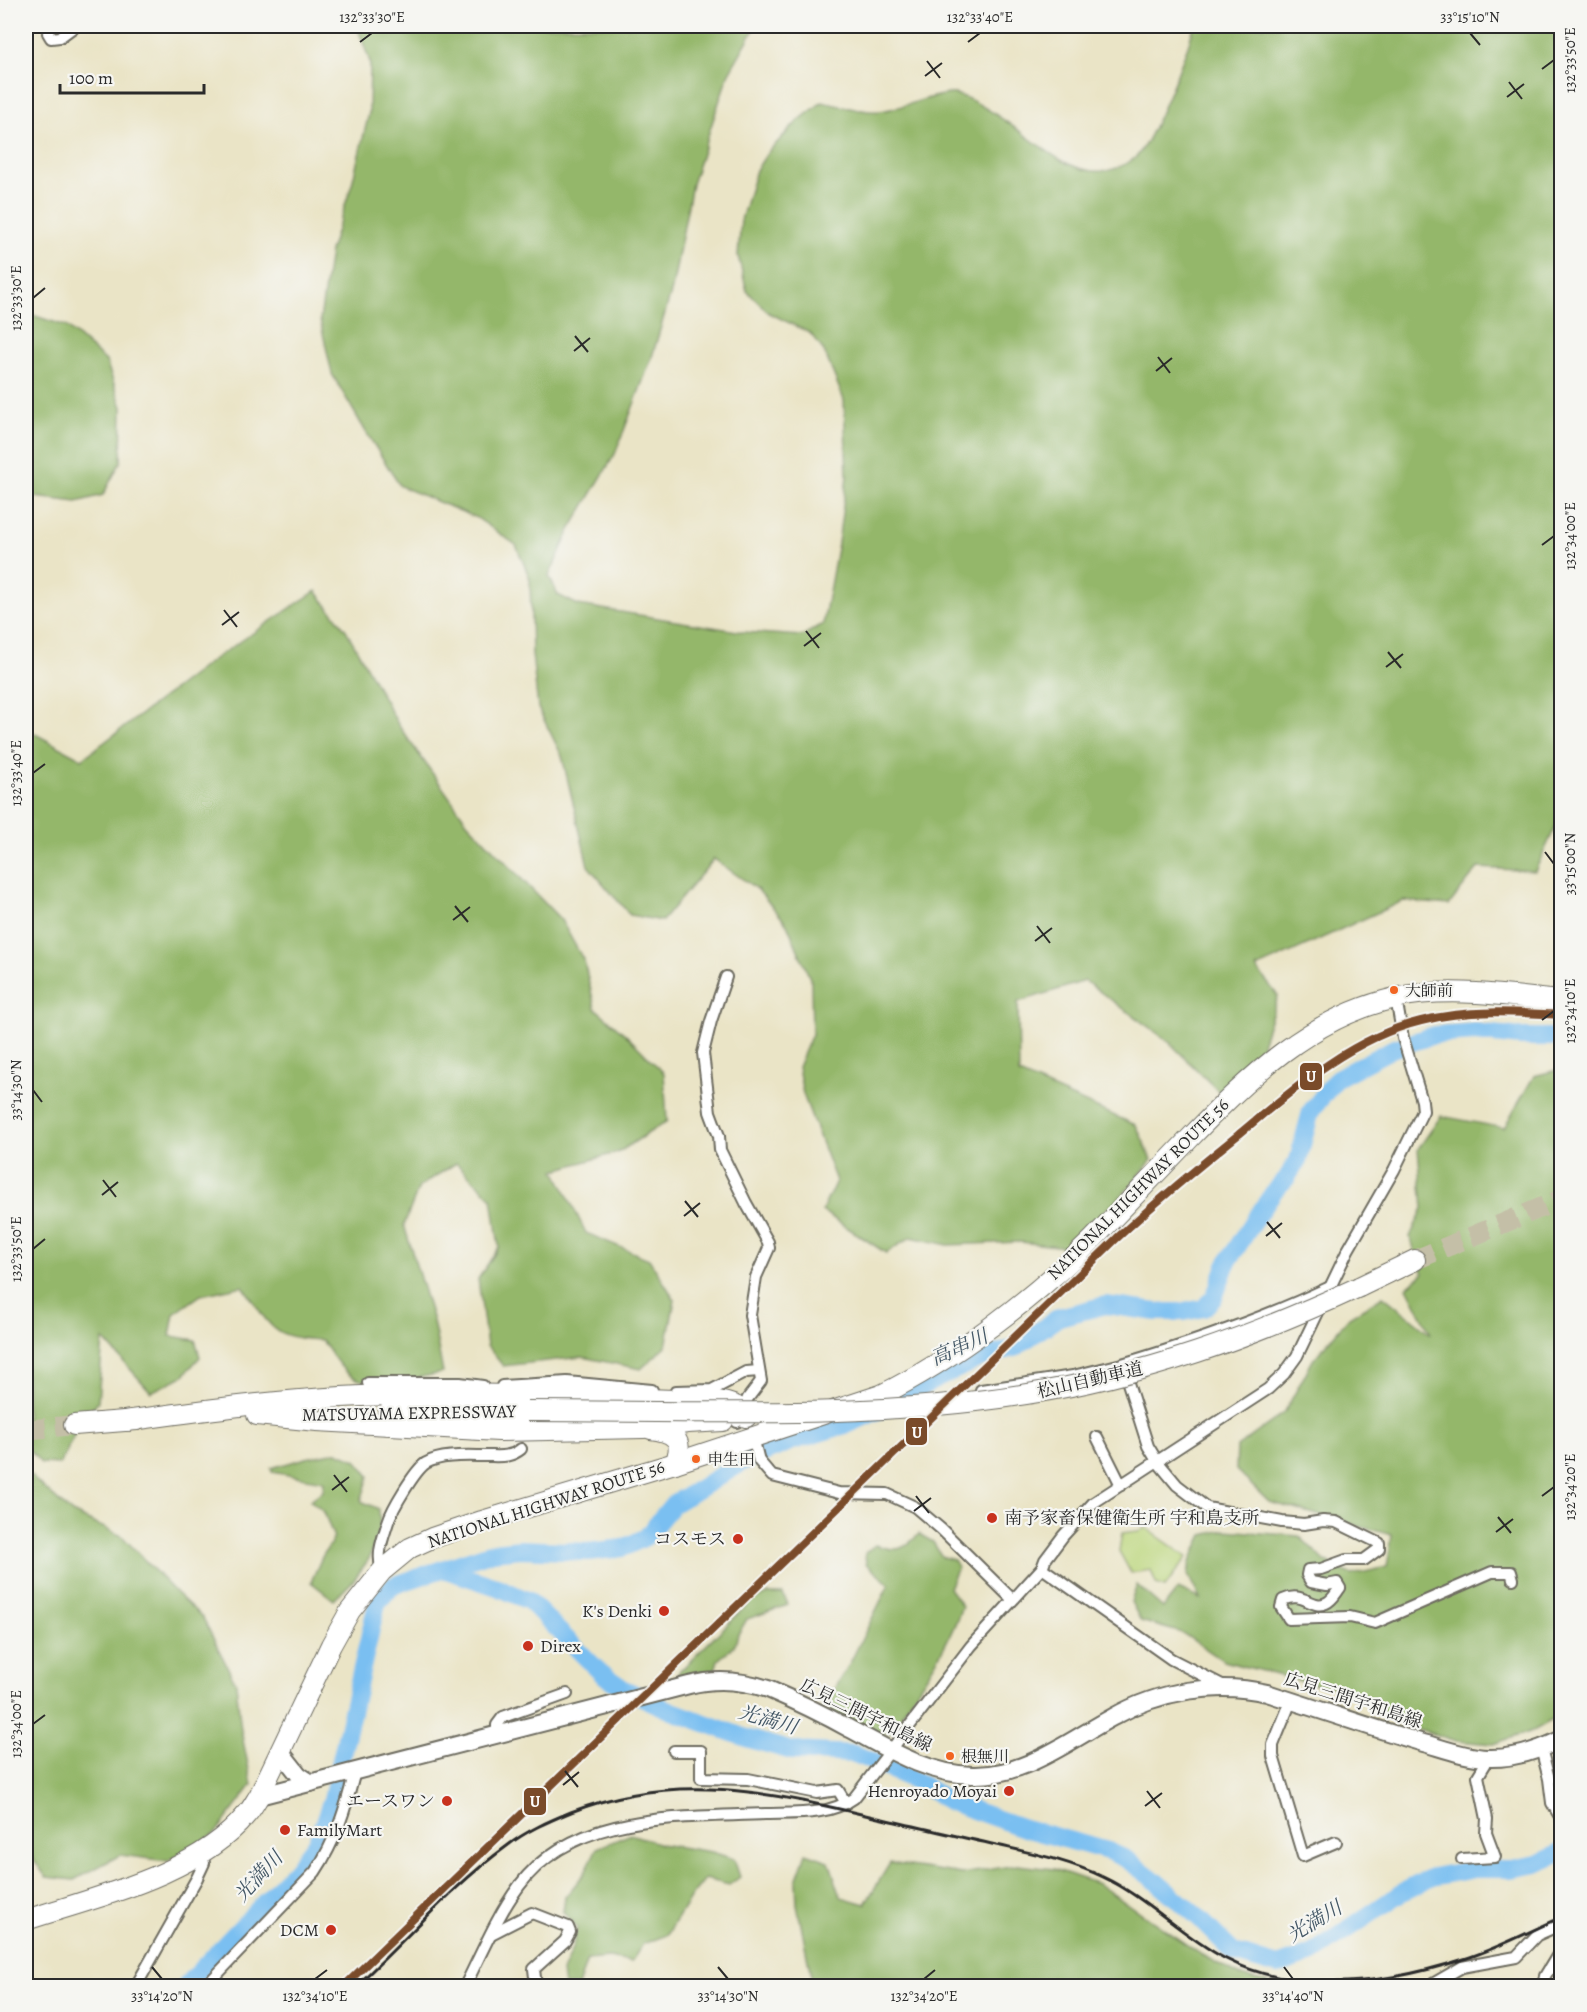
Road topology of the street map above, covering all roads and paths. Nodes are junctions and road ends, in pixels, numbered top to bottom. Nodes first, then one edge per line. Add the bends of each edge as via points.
1 (50, 26) edge
2 (75, 26) edge
3 (726, 977) dead end
4 (1396, 998) junction
5 (1562, 1001) edge
6 (1415, 1260) tunnel mouth
7 (1330, 1287) junction
8 (1122, 1364) junction
9 (759, 1371) junction
10 (368, 1383) dead end
11 (981, 1390) dead end
12 (741, 1414) junction
13 (256, 1415) junction
14 (125, 1421) junction
15 (74, 1425) tunnel mouth
16 (642, 1428) junction
17 (1097, 1437) dead end
18 (754, 1442) junction
19 (521, 1449) dead end
20 (1157, 1461) junction
21 (675, 1463) junction
22 (1121, 1485) junction
23 (1042, 1568) junction
24 (382, 1571) junction
25 (1513, 1578) dead end
26 (1012, 1599) junction
27 (1227, 1688) junction
28 (567, 1694) dead end
29 (1291, 1701) junction
30 (497, 1735) junction
31 (1562, 1738) edge
32 (1541, 1748) junction
33 (280, 1751) junction
34 (674, 1751) dead end
35 (887, 1755) junction
36 (1489, 1758) junction
37 (353, 1772) junction
38 (318, 1781) junction
39 (259, 1796) junction
40 (846, 1803) junction
41 (1562, 1820) edge
42 (1336, 1842) dead end
43 (201, 1852) junction
44 (1462, 1859) dead end
45 (26, 1920) edge
46 (1562, 1924) edge
47 (491, 1934) junction
48 (1562, 1948) edge
49 (136, 1986) edge
50 (206, 1986) edge
51 (465, 1986) edge
52 (536, 1986) edge
53 (1429, 1986) edge
54 (1543, 1986) edge

1 - 2 street via 51,38 60,37
3 - 9 street via 703,1053 710,1112 720,1150 768,1242 756,1276 750,1315
4 - 5 highway, NATIONAL HIGHWAY ROUTE 56 via 1455,993
4 - 7 street via 1423,1111
4 - 18 highway, NATIONAL HIGHWAY ROUTE 56 via 1322,1026 1268,1063 1234,1092 1066,1264 942,1361 880,1395
6 - 12 highway, 松山自動車道, bridge via 1286,1320 1193,1354 1066,1387 930,1405
7 - 8 street via 1237,1327
7 - 20 street via 1297,1356 1284,1374 1268,1389
8 - 11 street
8 - 20 street via 1148,1446
9 - 10 street via 746,1372 712,1390 669,1391 567,1382 485,1387 460,1383
9 - 12 street via 760,1381
12 - 13 highway, MATSUYAMA EXPRESSWAY, bridge via 528,1411
12 - 14 highway via 735,1405 718,1401 484,1395 342,1397
12 - 16 highway
12 - 18 highway via 742,1425
13 - 14 highway, MATSUYAMA EXPRESSWAY
13 - 16 highway via 499,1431
14 - 15 highway, MATSUYAMA EXPRESSWAY
16 - 21 highway via 674,1436 680,1445
17 - 22 street
18 - 21 highway, NATIONAL HIGHWAY ROUTE 56
18 - 26 street via 759,1461 772,1476 852,1494 887,1494 915,1507
19 - 24 street via 509,1456 465,1456 425,1464 391,1514 378,1560
20 - 22 street
20 - 25 street via 1177,1485 1207,1508 1282,1522 1336,1522 1379,1543 1379,1549 1364,1560 1346,1560 1308,1570 1311,1582 1336,1583 1340,1588 1322,1605 1297,1596 1283,1600 1281,1607 1289,1619 1350,1617 1375,1623 1492,1572 1511,1572
21 - 24 highway, NATIONAL HIGHWAY ROUTE 56 via 432,1538 410,1548
22 - 23 street via 1094,1503 1073,1524
23 - 26 street
23 - 27 street via 1171,1659
24 - 33 highway, NATIONAL HIGHWAY ROUTE 56 via 350,1611
26 - 35 street
27 - 29 main road, 広見三間宇和島線 via 1247,1688
27 - 35 main road, 広見三間宇和島線 via 1182,1692 1140,1704 1030,1763 985,1775 940,1771
28 - 30 street via 503,1717 497,1725
29 - 36 main road, 広見三間宇和島線 via 1468,1756
29 - 42 street via 1273,1745 1273,1756 1303,1856
30 - 35 main road, 広見三間宇和島線 via 689,1685 729,1681 768,1689
30 - 37 main road, 広見三間宇和島線
31 - 32 main road, 広見三間宇和島線
32 - 36 main road, 広見三間宇和島線 via 1517,1756
32 - 41 street via 1552,1803
33 - 38 main road via 299,1775
33 - 39 highway, NATIONAL HIGHWAY ROUTE 56
34 - 40 street via 701,1751 701,1778 748,1779 817,1793 838,1790
35 - 40 street
36 - 44 street via 1478,1776 1486,1833 1495,1857
37 - 38 main road, 広見三間宇和島線
37 - 50 street via 335,1837 315,1872
38 - 39 main road
39 - 43 highway, NATIONAL HIGHWAY ROUTE 56 via 247,1815
40 - 47 street via 820,1811 603,1828 557,1851 531,1871 507,1903
43 - 45 highway, NATIONAL HIGHWAY ROUTE 56 via 150,1878
43 - 49 street via 204,1863 197,1878
46 - 53 street via 1537,1935 1516,1958 1462,1967
47 - 51 street
47 - 52 street via 532,1913 568,1927 570,1932 565,1941 534,1969
48 - 54 street

